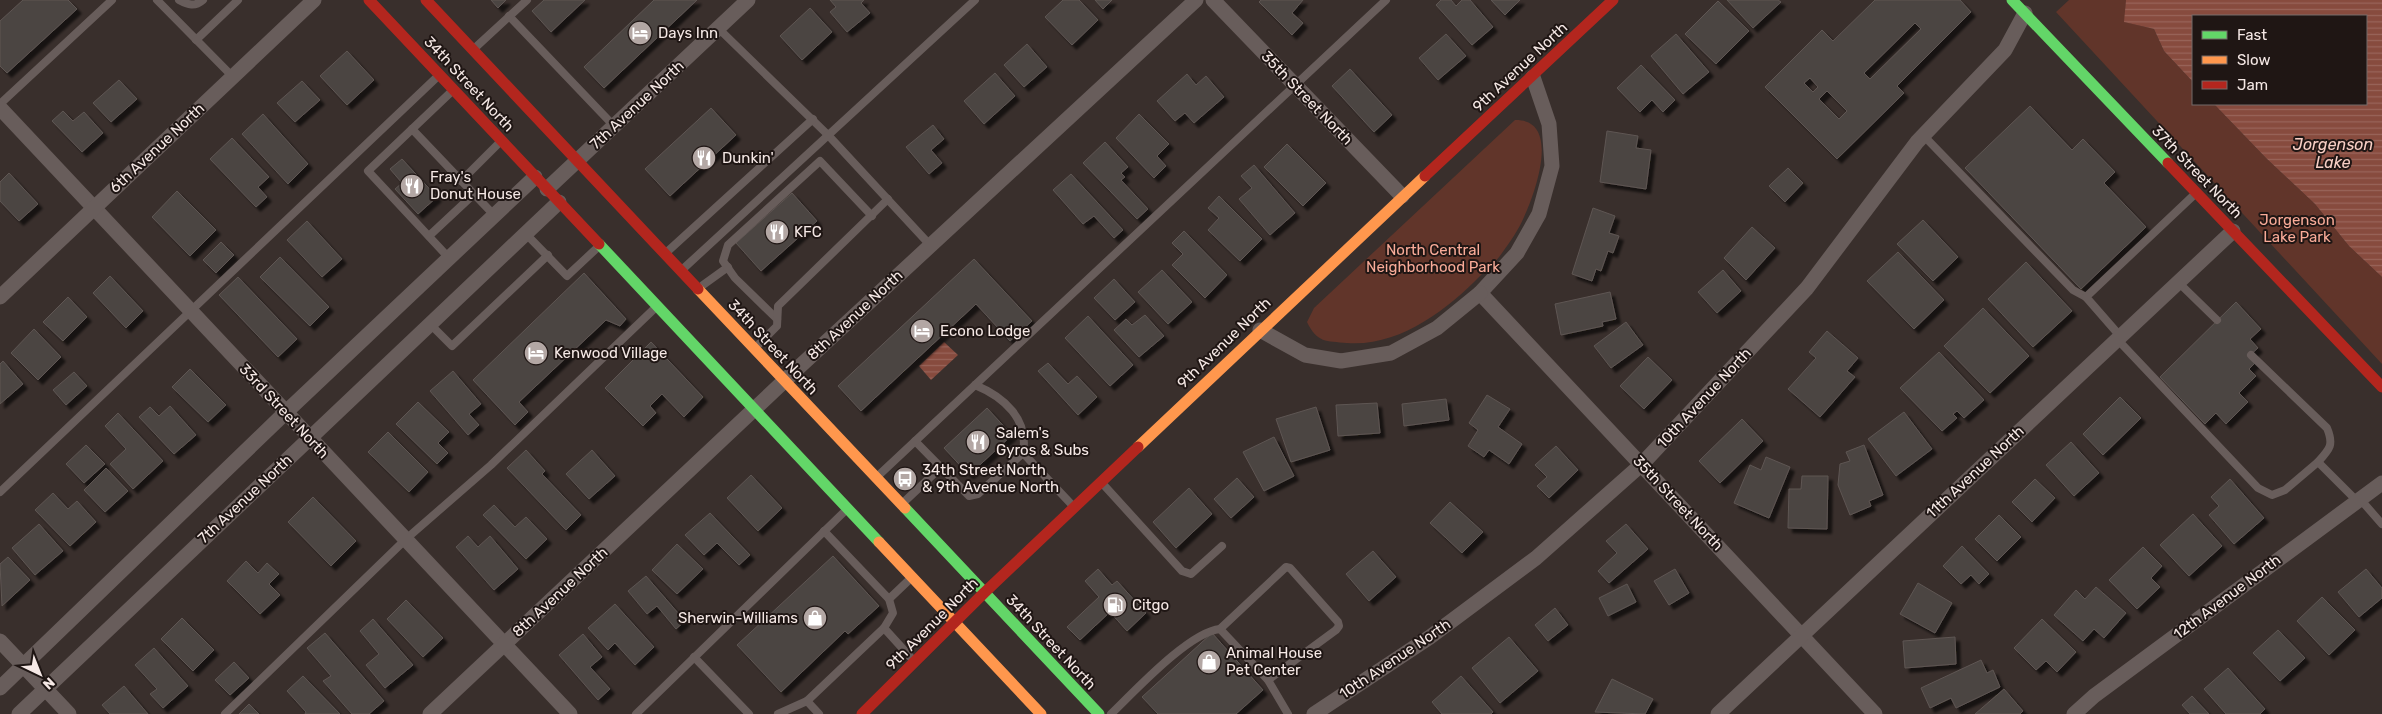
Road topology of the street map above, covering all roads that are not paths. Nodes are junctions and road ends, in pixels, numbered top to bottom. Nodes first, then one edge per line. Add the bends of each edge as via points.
1 (112, 0) edge
2 (157, 0) edge
3 (179, 0) edge
4 (203, 0) edge
5 (238, 0) edge
6 (314, 0) edge
7 (369, 0) edge
8 (426, 0) edge
9 (527, 0) edge
10 (748, 0) edge
11 (975, 0) edge
12 (1196, 0) edge
13 (1213, 0) edge
14 (1386, 0) edge
15 (1613, 0) edge
16 (2012, 0) edge
17 (2027, 10) junction
18 (509, 16) junction
19 (718, 28) junction
20 (196, 40) junction
21 (473, 50) junction
22 (439, 75) junction
23 (233, 77) junction
24 (1533, 77) junction
25 (1295, 85) junction
26 (454, 90) junction
27 (0, 104) edge
28 (0, 108) edge
29 (812, 119) junction
30 (614, 126) junction
31 (412, 129) junction
32 (828, 135) junction
33 (1923, 135) junction
34 (502, 141) junction
35 (577, 160) junction
36 (535, 176) junction
37 (461, 181) junction
38 (778, 181) junction
39 (547, 189) junction
40 (787, 191) junction
41 (2196, 193) junction
42 (474, 194) junction
43 (1402, 196) junction
44 (888, 200) junction
45 (559, 202) junction
46 (94, 208) junction
47 (494, 215) junction
48 (872, 216) junction
49 (2233, 231) junction
50 (526, 234) junction
51 (721, 234) junction
52 (429, 236) junction
53 (600, 245) junction
54 (728, 245) junction
55 (930, 245) junction
56 (665, 254) junction
57 (548, 255) junction
58 (450, 258) junction
59 (728, 268) junction
60 (681, 271) junction
61 (2179, 283) junction
62 (698, 289) junction
63 (1480, 294) junction
64 (0, 297) edge
65 (2086, 297) junction
66 (657, 306) junction
67 (191, 312) junction
68 (777, 319) junction
69 (2217, 320) dead end
70 (430, 324) junction
71 (1260, 330) junction
72 (2118, 338) junction
73 (754, 349) junction
74 (2251, 355) dead end
75 (784, 381) junction
76 (975, 385) junction
77 (2382, 387) edge
78 (754, 409) junction
79 (285, 413) junction
80 (309, 439) junction
81 (915, 441) junction
82 (1023, 453) junction
83 (2318, 462) junction
84 (1642, 464) junction
85 (940, 468) junction
86 (876, 478) junction
87 (1101, 482) junction
88 (2382, 483) edge
89 (0, 492) edge
90 (2358, 500) junction
91 (901, 504) junction
92 (1074, 507) junction
93 (847, 509) junction
94 (2382, 524) edge
95 (824, 531) junction
96 (406, 539) junction
97 (1222, 546) dead end
98 (911, 578) junction
99 (984, 593) junction
100 (888, 599) junction
101 (954, 624) junction
102 (884, 628) junction
103 (1220, 629) junction
104 (1802, 635) junction
105 (0, 641) edge
106 (505, 644) junction
107 (694, 657) junction
108 (915, 662) junction
109 (23, 666) junction
110 (1268, 680) junction
111 (0, 688) edge
112 (45, 689) junction
113 (806, 701) junction
114 (1318, 713) edge
115 (19, 714) edge
116 (69, 714) edge
117 (225, 714) edge
118 (430, 714) edge
119 (570, 714) edge
120 (636, 714) edge
121 (749, 714) edge
122 (778, 714) edge
123 (819, 714) edge
124 (862, 714) edge
125 (1041, 714) edge
126 (1099, 714) edge
127 (1111, 714) edge
128 (1288, 714) edge
129 (1718, 714) edge
130 (1874, 714) edge
131 (2074, 714) edge

1 - 27 lane
2 - 20 lane
3 - 4 lane via 188,5
5 - 20 lane
6 - 23 street, 6th Avenue North
7 - 22 main road, 34th Street North
8 - 21 main road, 34th Street North
9 - 18 lane
10 - 19 street, 7th Avenue North
11 - 32 lane
12 - 55 street, 8th Avenue North
13 - 25 street, 35th Street North
14 - 25 lane
15 - 24 main road, 9th Avenue North
16 - 17 main road, 37th Street North
17 - 33 street, 10th Avenue North via 2005,50
17 - 41 main road, 37th Street North
18 - 21 lane
18 - 30 lane
19 - 29 lane
19 - 30 street, 7th Avenue North
20 - 23 lane
21 - 35 main road, 34th Street North
22 - 26 main road, 34th Street North
22 - 67 lane
23 - 46 street, 6th Avenue North
24 - 43 main road, 9th Avenue North
24 - 63 street via 1549,124 1552,166 1539,214 1517,253
25 - 43 street, 35th Street North
25 - 76 lane
26 - 31 lane
26 - 34 main road, 34th Street North
28 - 46 street, 33rd Street North
29 - 32 lane
29 - 56 lane
30 - 35 street, 7th Avenue North
31 - 37 lane
31 - 52 lane via 368,171
32 - 38 lane
32 - 44 lane
33 - 65 lane via 2073,290
33 - 84 street, 10th Avenue North via 1807,288
34 - 36 main road, 34th Street North
34 - 37 lane
35 - 39 street, 7th Avenue North
35 - 56 main road, 34th Street North
36 - 39 main road, 34th Street North
36 - 47 street
37 - 42 lane
38 - 40 lane
38 - 51 lane
39 - 45 main road, 34th Street North
40 - 48 lane via 820,161
40 - 54 lane
41 - 49 main road, 37th Street North
41 - 65 lane
42 - 47 lane
42 - 52 lane
43 - 71 main road, 9th Avenue North
44 - 48 lane
44 - 55 lane
45 - 50 street, 7th Avenue North
45 - 53 main road, 34th Street North
46 - 64 street, 6th Avenue North
46 - 67 street, 33rd Street North
47 - 58 street
48 - 68 lane via 778,306
49 - 61 street, 11th Avenue North
49 - 77 main road, 37th Street North
50 - 57 lane
50 - 70 street, 7th Avenue North
51 - 54 lane
51 - 60 lane
52 - 58 lane
53 - 57 lane via 567,276
53 - 66 main road, 34th Street North
54 - 59 lane via 723,261
55 - 75 street, 8th Avenue North
56 - 60 main road, 34th Street North
57 - 70 lane via 452,346
58 - 79 street
59 - 62 lane
59 - 68 lane
60 - 62 main road, 34th Street North
61 - 69 lane
61 - 72 street, 11th Avenue North
62 - 73 main road, 34th Street North
63 - 71 street via 1437,328 1391,353 1342,361 1305,355
63 - 84 street, 35th Street North
65 - 72 lane
66 - 78 main road, 34th Street North
66 - 96 lane via 491,465
67 - 79 street, 33rd Street North
67 - 89 lane
68 - 73 lane via 777,326
70 - 80 street, 7th Avenue North
71 - 87 main road, 9th Avenue North
72 - 83 lane via 2258,488 2272,495 2285,490
72 - 104 street, 11th Avenue North
73 - 75 main road, 34th Street North
74 - 83 lane via 2327,428 2332,439 2329,451
75 - 78 street, 8th Avenue North
75 - 86 main road, 34th Street North
76 - 81 lane
76 - 82 lane via 993,392 1016,414 1025,432
78 - 93 main road, 34th Street North
78 - 106 street, 8th Avenue North
79 - 80 street, 33rd Street North
79 - 109 street
80 - 96 street, 33rd Street North
80 - 112 street, 7th Avenue North
81 - 85 lane
81 - 86 lane
82 - 85 lane via 978,494 969,496
82 - 92 lane
83 - 90 lane
84 - 104 street, 35th Street North
84 - 114 street, 10th Avenue North via 1536,558 1430,637
85 - 91 lane
86 - 91 main road, 34th Street North
87 - 92 main road, 9th Avenue North
87 - 97 lane via 1182,571 1191,574
88 - 90 street, 12th Avenue North
90 - 94 lane
90 - 131 street, 12th Avenue North
91 - 99 main road, 34th Street North
92 - 99 main road, 9th Avenue North
93 - 95 lane
93 - 98 main road, 34th Street North
95 - 100 lane
95 - 107 lane
96 - 106 street, 33rd Street North
96 - 117 lane
98 - 100 lane
98 - 101 main road, 34th Street North
99 - 101 main road, 9th Avenue North
99 - 126 main road, 34th Street North
100 - 102 lane via 893,613
101 - 108 main road, 9th Avenue North
101 - 125 main road, 34th Street North
102 - 108 lane
102 - 113 lane
103 - 110 lane
103 - 110 lane via 1282,570 1290,568 1339,626
103 - 127 lane via 1209,630 1166,661
104 - 129 street, 11th Avenue North
104 - 130 street, 35th Street North
105 - 109 street
106 - 118 street, 8th Avenue North
106 - 119 street, 33rd Street North
107 - 120 lane
107 - 121 lane
108 - 124 main road, 9th Avenue North
109 - 111 street
109 - 112 street
110 - 128 lane
112 - 115 street, 7th Avenue North
112 - 116 street
113 - 122 lane
113 - 123 lane

